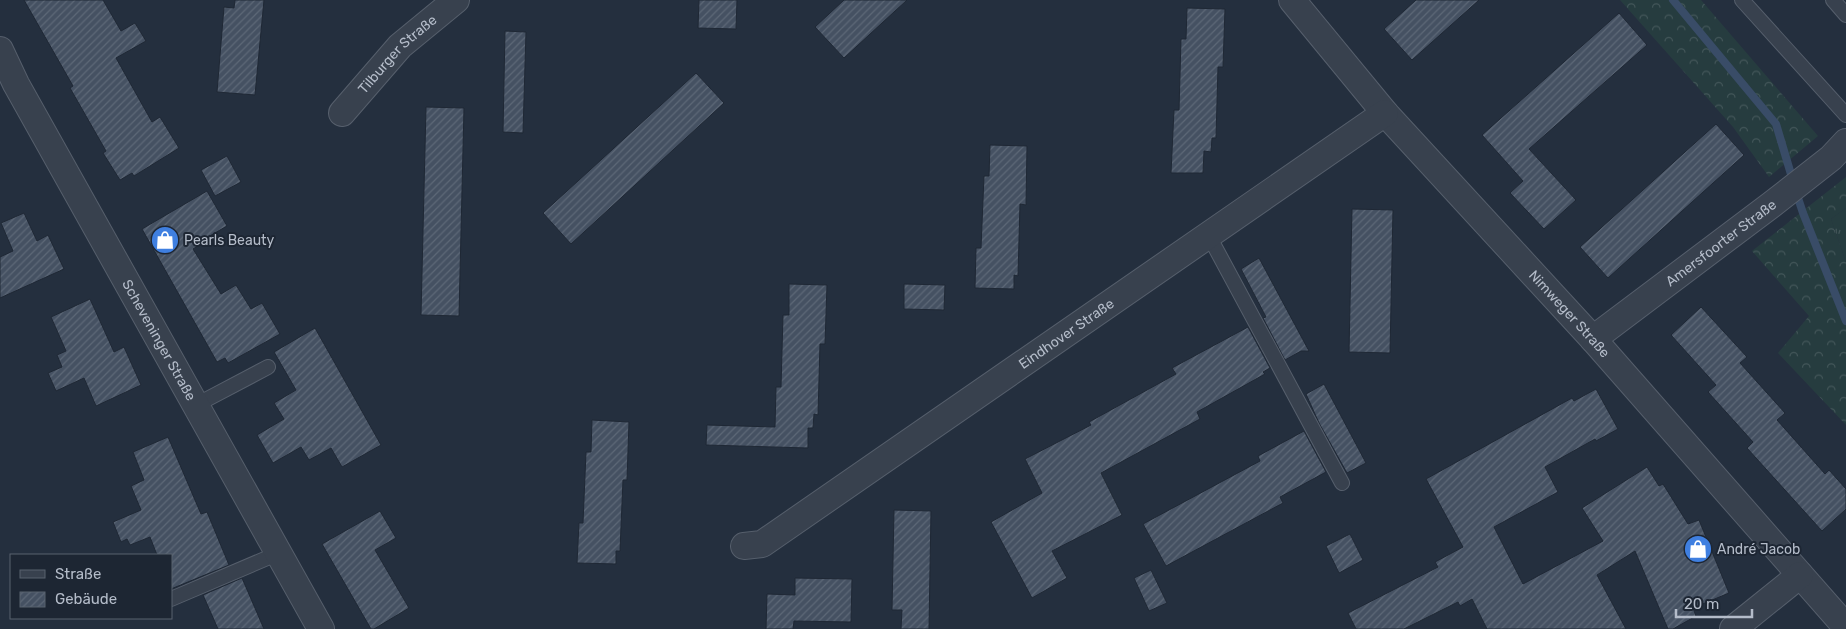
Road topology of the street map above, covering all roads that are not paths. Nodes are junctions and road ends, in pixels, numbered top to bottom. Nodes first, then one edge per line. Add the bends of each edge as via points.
1 (456, 0) edge
2 (1292, 0) edge
3 (1742, 0) edge
4 (1833, 0) edge
5 (1846, 15) edge
6 (0, 50) edge
7 (342, 113) dead end
8 (1385, 113) junction
9 (1846, 115) edge
10 (1839, 150) edge
11 (1209, 236) junction
12 (1593, 339) junction
13 (268, 367) dead end
14 (196, 405) junction
15 (1342, 483) dead end
16 (744, 546) dead end
17 (279, 553) junction
18 (1800, 575) junction
19 (172, 599) edge
20 (1846, 627) edge
21 (321, 629) edge
22 (1733, 629) edge

1 - 7 street, Tilburger Straße via 400,46
2 - 8 street, Nimweger Straße
3 - 9 lane
4 - 5 lane
6 - 14 street, Scheveninger Straße
8 - 11 street, Eindhover Straße
8 - 12 street, Nimweger Straße
10 - 12 street, Amersfoorter Straße
11 - 15 lane
11 - 16 street, Eindhover Straße via 762,544
12 - 18 street, Nimweger Straße
13 - 14 lane
14 - 17 street, Scheveninger Straße
17 - 19 lane
17 - 21 street, Scheveninger Straße
18 - 20 street, Nimweger Straße
18 - 22 street

